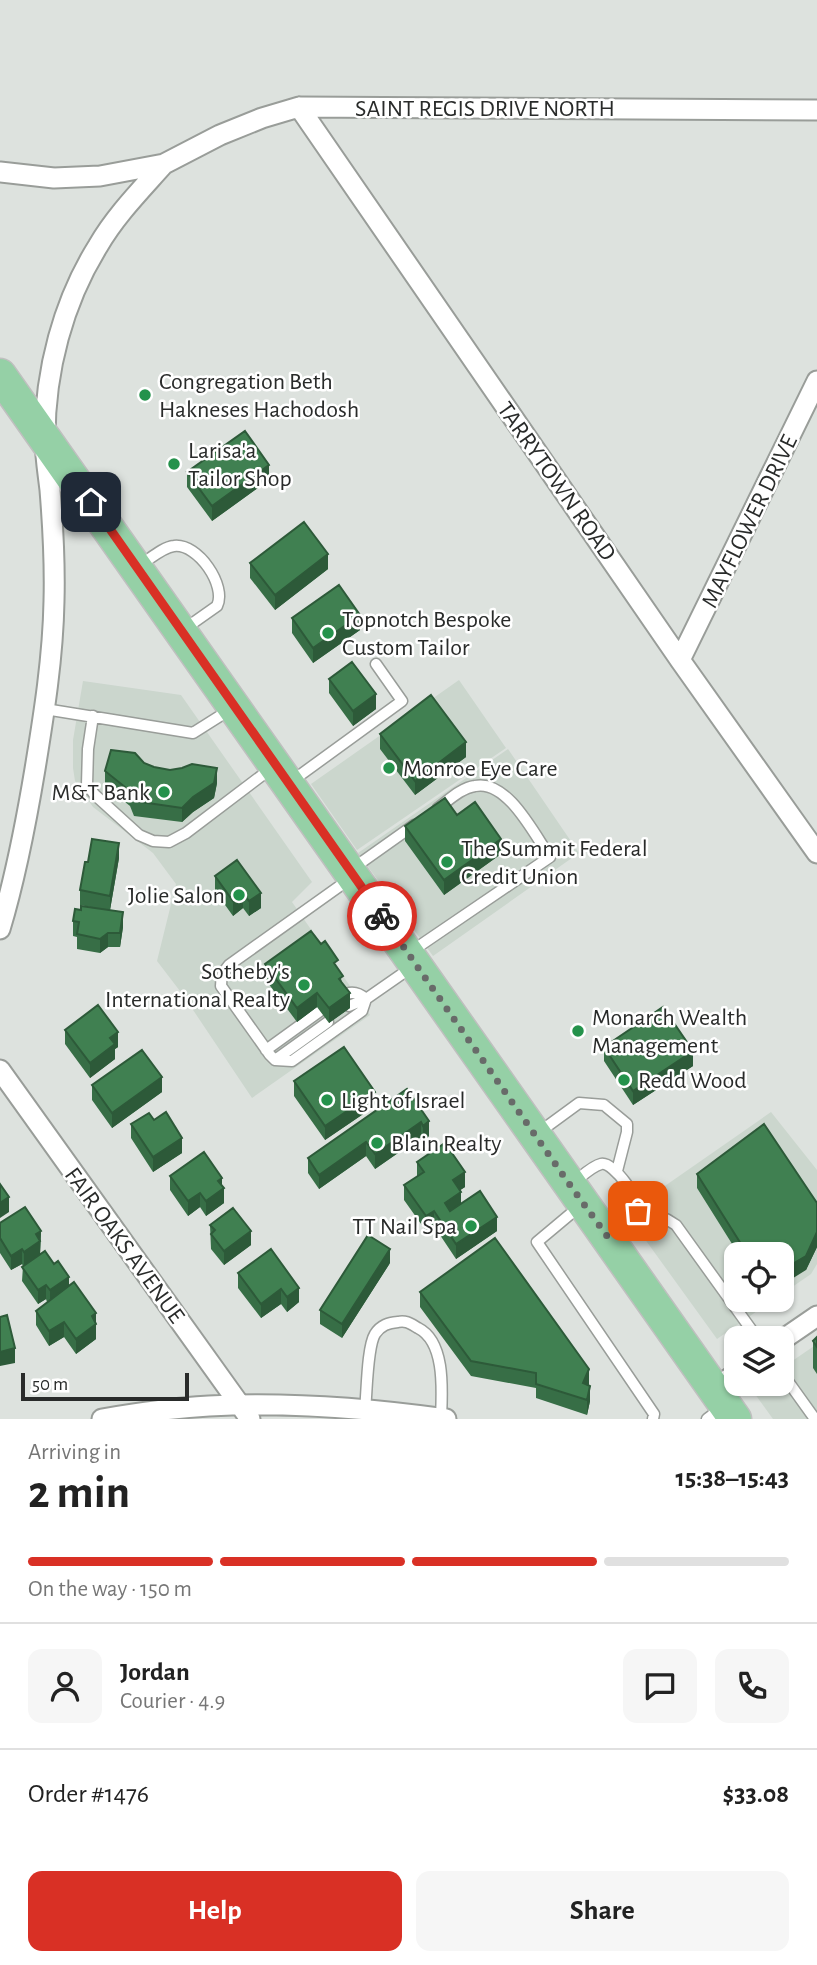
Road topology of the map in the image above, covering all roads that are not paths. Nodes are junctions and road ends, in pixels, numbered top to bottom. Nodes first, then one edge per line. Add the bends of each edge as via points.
1 (299, 107) junction
2 (817, 110) edge
3 (164, 164) junction
4 (0, 172) edge
5 (0, 375) edge
6 (817, 382) edge
7 (45, 437) junction
8 (137, 568) junction
9 (182, 631) junction
10 (680, 660) junction
11 (376, 664) dead end
12 (235, 707) junction
13 (45, 709) junction
14 (93, 716) junction
15 (283, 774) junction
16 (433, 812) edge
17 (423, 819) edge
18 (817, 853) edge
19 (352, 873) junction
20 (0, 929) edge
21 (412, 959) junction
22 (342, 996) edge
23 (366, 999) junction
24 (349, 1006) edge
25 (320, 1012) edge
26 (328, 1022) dead end
27 (266, 1050) junction
28 (275, 1060) junction
29 (0, 1070) edge
30 (535, 1135) junction
31 (617, 1171) junction
32 (576, 1194) junction
33 (638, 1211) junction
34 (607, 1236) junction
35 (817, 1316) edge
36 (749, 1326) edge
37 (794, 1332) edge
38 (794, 1390) edge
39 (724, 1401) edge
40 (365, 1410) junction
41 (245, 1412) edge
42 (102, 1419) edge
43 (443, 1419) edge
44 (653, 1419) edge
45 (815, 1419) edge

1 - 2 street, SAINT REGIS DRIVE NORTH
1 - 3 street, SAINT REGIS DRIVE NORTH via 262,118
1 - 10 street, TARRYTOWN ROAD
3 - 4 street, SAINT REGIS DRIVE NORTH via 100,176 54,178
3 - 7 street, SAINT REGIS DRIVE NORTH via 128,204 87,263 55,353
5 - 7 main road
6 - 10 street, MAYFLOWER DRIVE
7 - 8 main road
7 - 13 street, SAINT REGIS DRIVE NORTH via 54,535
8 - 9 main road
8 - 9 lane via 176,545 198,553 219,587 220,600
9 - 12 main road
10 - 18 street, TARRYTOWN ROAD
11 - 15 lane via 402,701
12 - 14 lane via 194,733
12 - 15 main road
13 - 14 lane
13 - 20 street, SAINT REGIS DRIVE NORTH via 22,844
14 - 15 lane via 87,785 138,835 153,842 169,842
15 - 19 main road
16 - 21 lane via 460,792 476,785 492,786 509,797 550,857
17 - 19 lane
19 - 21 main road
19 - 27 lane via 224,971 221,986
21 - 23 lane
21 - 30 main road
22 - 23 lane via 353,993
23 - 24 lane
23 - 28 lane via 362,1011 292,1061
25 - 27 lane
26 - 28 lane
27 - 28 lane
29 - 41 street, FAIR OAKS AVENUE
30 - 31 lane via 579,1103 604,1105 627,1124
30 - 32 main road
31 - 32 lane via 600,1164
31 - 33 lane via 638,1202
32 - 34 main road
32 - 44 lane via 537,1242 654,1414
33 - 34 lane
33 - 36 lane via 654,1213 676,1225
34 - 39 main road
35 - 37 street
38 - 45 lane
40 - 41 street via 328,1407
40 - 43 street
40 - 43 lane via 374,1335 386,1324 405,1321 427,1332 438,1357
41 - 42 street via 171,1409

